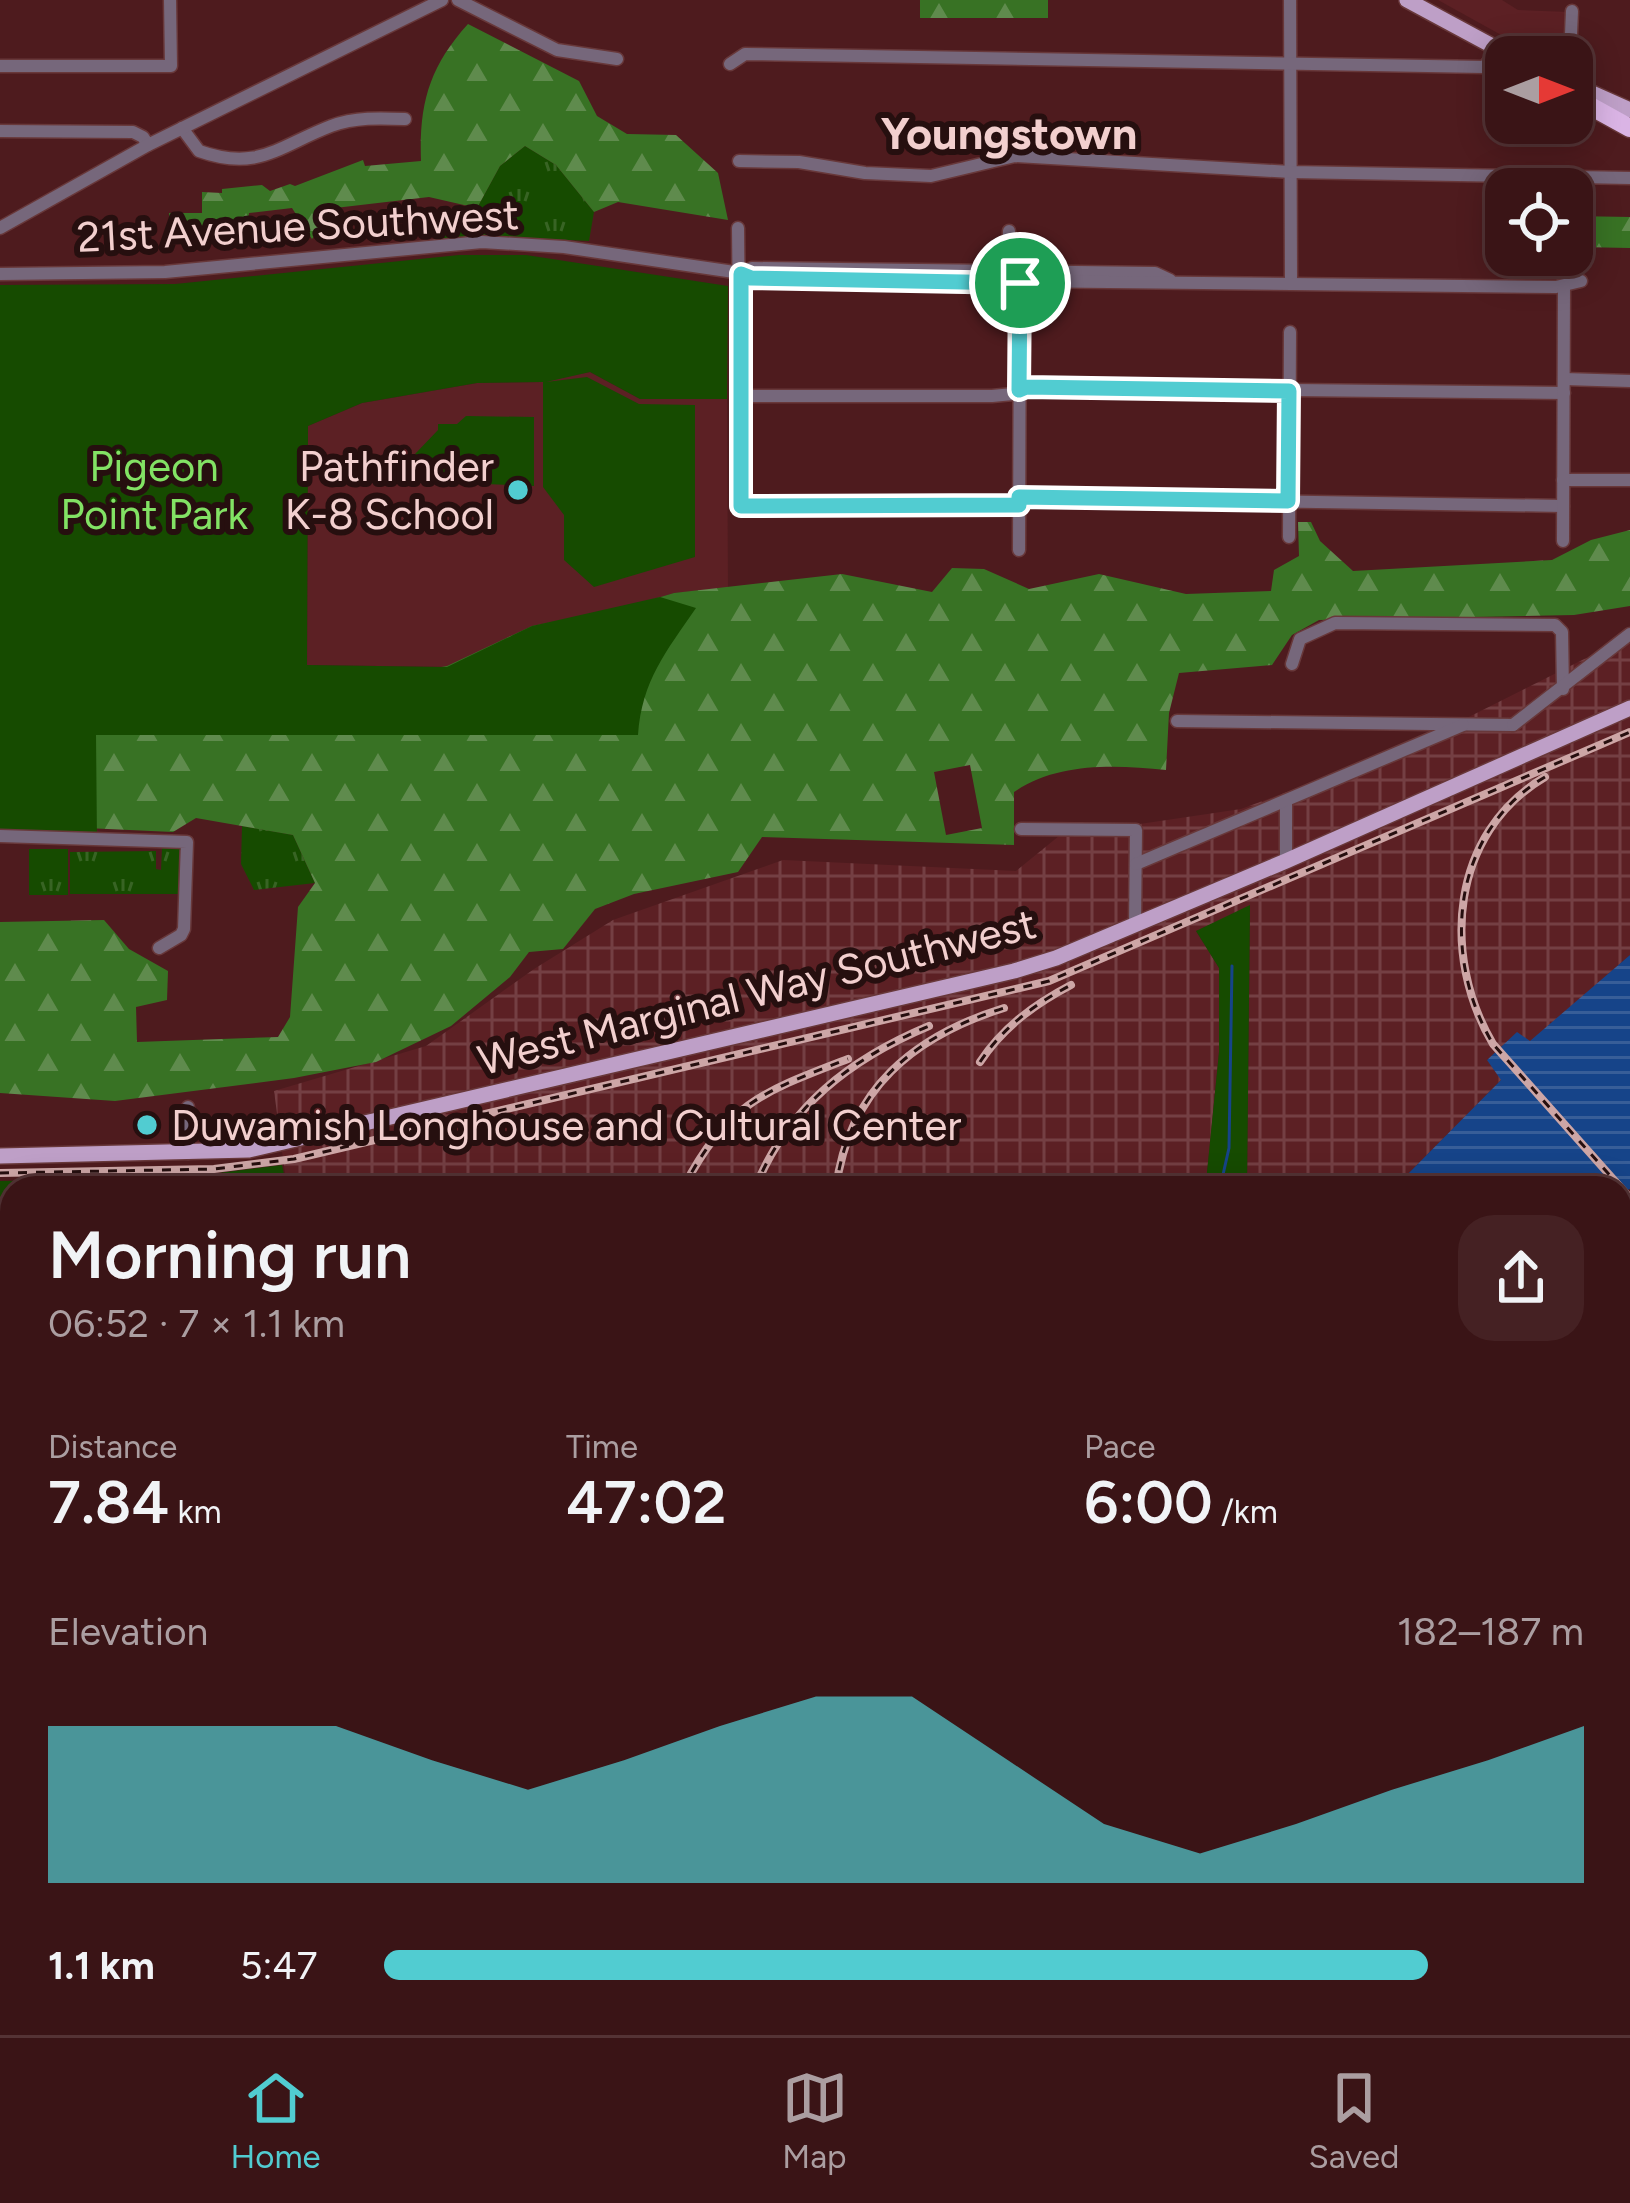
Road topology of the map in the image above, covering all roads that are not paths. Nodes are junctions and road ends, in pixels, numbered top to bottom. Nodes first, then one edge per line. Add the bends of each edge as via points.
1 (170, 0) edge
2 (442, 0) edge
3 (458, 0) edge
4 (1290, 0) edge
5 (1407, 0) edge
6 (1573, 10) dead end
7 (1571, 36) edge
8 (1485, 43) edge
9 (617, 59) dead end
10 (1290, 62) junction
11 (730, 64) dead end
12 (0, 66) edge
13 (1485, 66) edge
14 (1593, 94) edge
15 (1593, 108) edge
16 (1630, 110) edge
17 (405, 119) dead end
18 (182, 128) junction
19 (1630, 128) edge
20 (0, 131) edge
21 (148, 145) junction
22 (739, 161) dead end
23 (1291, 172) junction
24 (1630, 178) edge
25 (0, 228) edge
26 (737, 228) dead end
27 (1009, 231) dead end
28 (1008, 270) junction
29 (0, 274) edge
30 (741, 274) junction
31 (1171, 280) junction
32 (1581, 281) dead end
33 (1291, 282) junction
34 (1020, 283) junction
35 (1564, 287) junction
36 (1290, 332) dead end
37 (1630, 381) edge
38 (1564, 386) junction
39 (1019, 390) junction
40 (1289, 391) junction
41 (741, 395) junction
42 (1563, 480) junction
43 (1630, 480) edge
44 (1019, 501) junction
45 (1288, 501) junction
46 (1563, 506) junction
47 (1288, 537) dead end
48 (1563, 541) dead end
49 (1019, 550) dead end
50 (1630, 634) edge
51 (1292, 664) dead end
52 (1563, 689) junction
53 (1630, 709) edge
54 (1178, 721) dead end
55 (1463, 725) junction
56 (1513, 725) junction
57 (1526, 754) junction
58 (1286, 801) junction
59 (1021, 829) dead end
60 (0, 836) edge
61 (1286, 861) junction
62 (1136, 864) junction
63 (1135, 925) junction
64 (159, 948) dead end
65 (188, 1107) dead end
66 (188, 1153) junction
67 (0, 1156) edge

1 - 12 street via 171,66
2 - 18 street
3 - 9 street via 557,50
4 - 10 street
5 - 8 main road
6 - 7 street
10 - 11 street via 745,53
10 - 13 street
10 - 23 street
14 - 16 main road
15 - 19 highway
17 - 18 street via 332,125 248,161 199,151
18 - 21 street
20 - 21 street via 133,132
21 - 25 street
22 - 23 street via 931,176 1015,156
23 - 24 street
23 - 33 street
26 - 30 street
27 - 28 street
28 - 30 street, 21st Avenue Southwest
28 - 31 street, 21st Avenue Southwest via 1156,273
29 - 30 street, 21st Avenue Southwest via 165,272 482,242
30 - 34 street, 21st Avenue Southwest
30 - 41 street
31 - 33 street, 21st Avenue Southwest
31 - 34 street, 21st Avenue Southwest
32 - 35 street, 21st Avenue Southwest
33 - 35 street, 21st Avenue Southwest
34 - 39 street
35 - 38 street
36 - 40 street
37 - 38 street
38 - 40 street
38 - 42 street
39 - 40 street
39 - 41 street
39 - 44 street
40 - 45 street
41 - 44 street via 741,506
42 - 43 street
42 - 46 street
44 - 45 street
44 - 49 street
45 - 46 street
45 - 47 street
46 - 48 street
50 - 52 street
51 - 52 street via 1300,639 1335,623 1519,624 1560,628
52 - 56 street
53 - 57 main road, West Marginal Way Southwest
54 - 55 street
55 - 56 street
55 - 58 street
56 - 57 street
57 - 61 main road, West Marginal Way Southwest
58 - 61 street
58 - 62 street
59 - 62 street via 1136,830
60 - 64 street via 187,842 182,935
61 - 63 main road, West Marginal Way Southwest
62 - 63 street
63 - 66 main road, West Marginal Way Southwest via 1005,974 284,1143
65 - 66 street
66 - 67 main road, West Marginal Way Southwest

